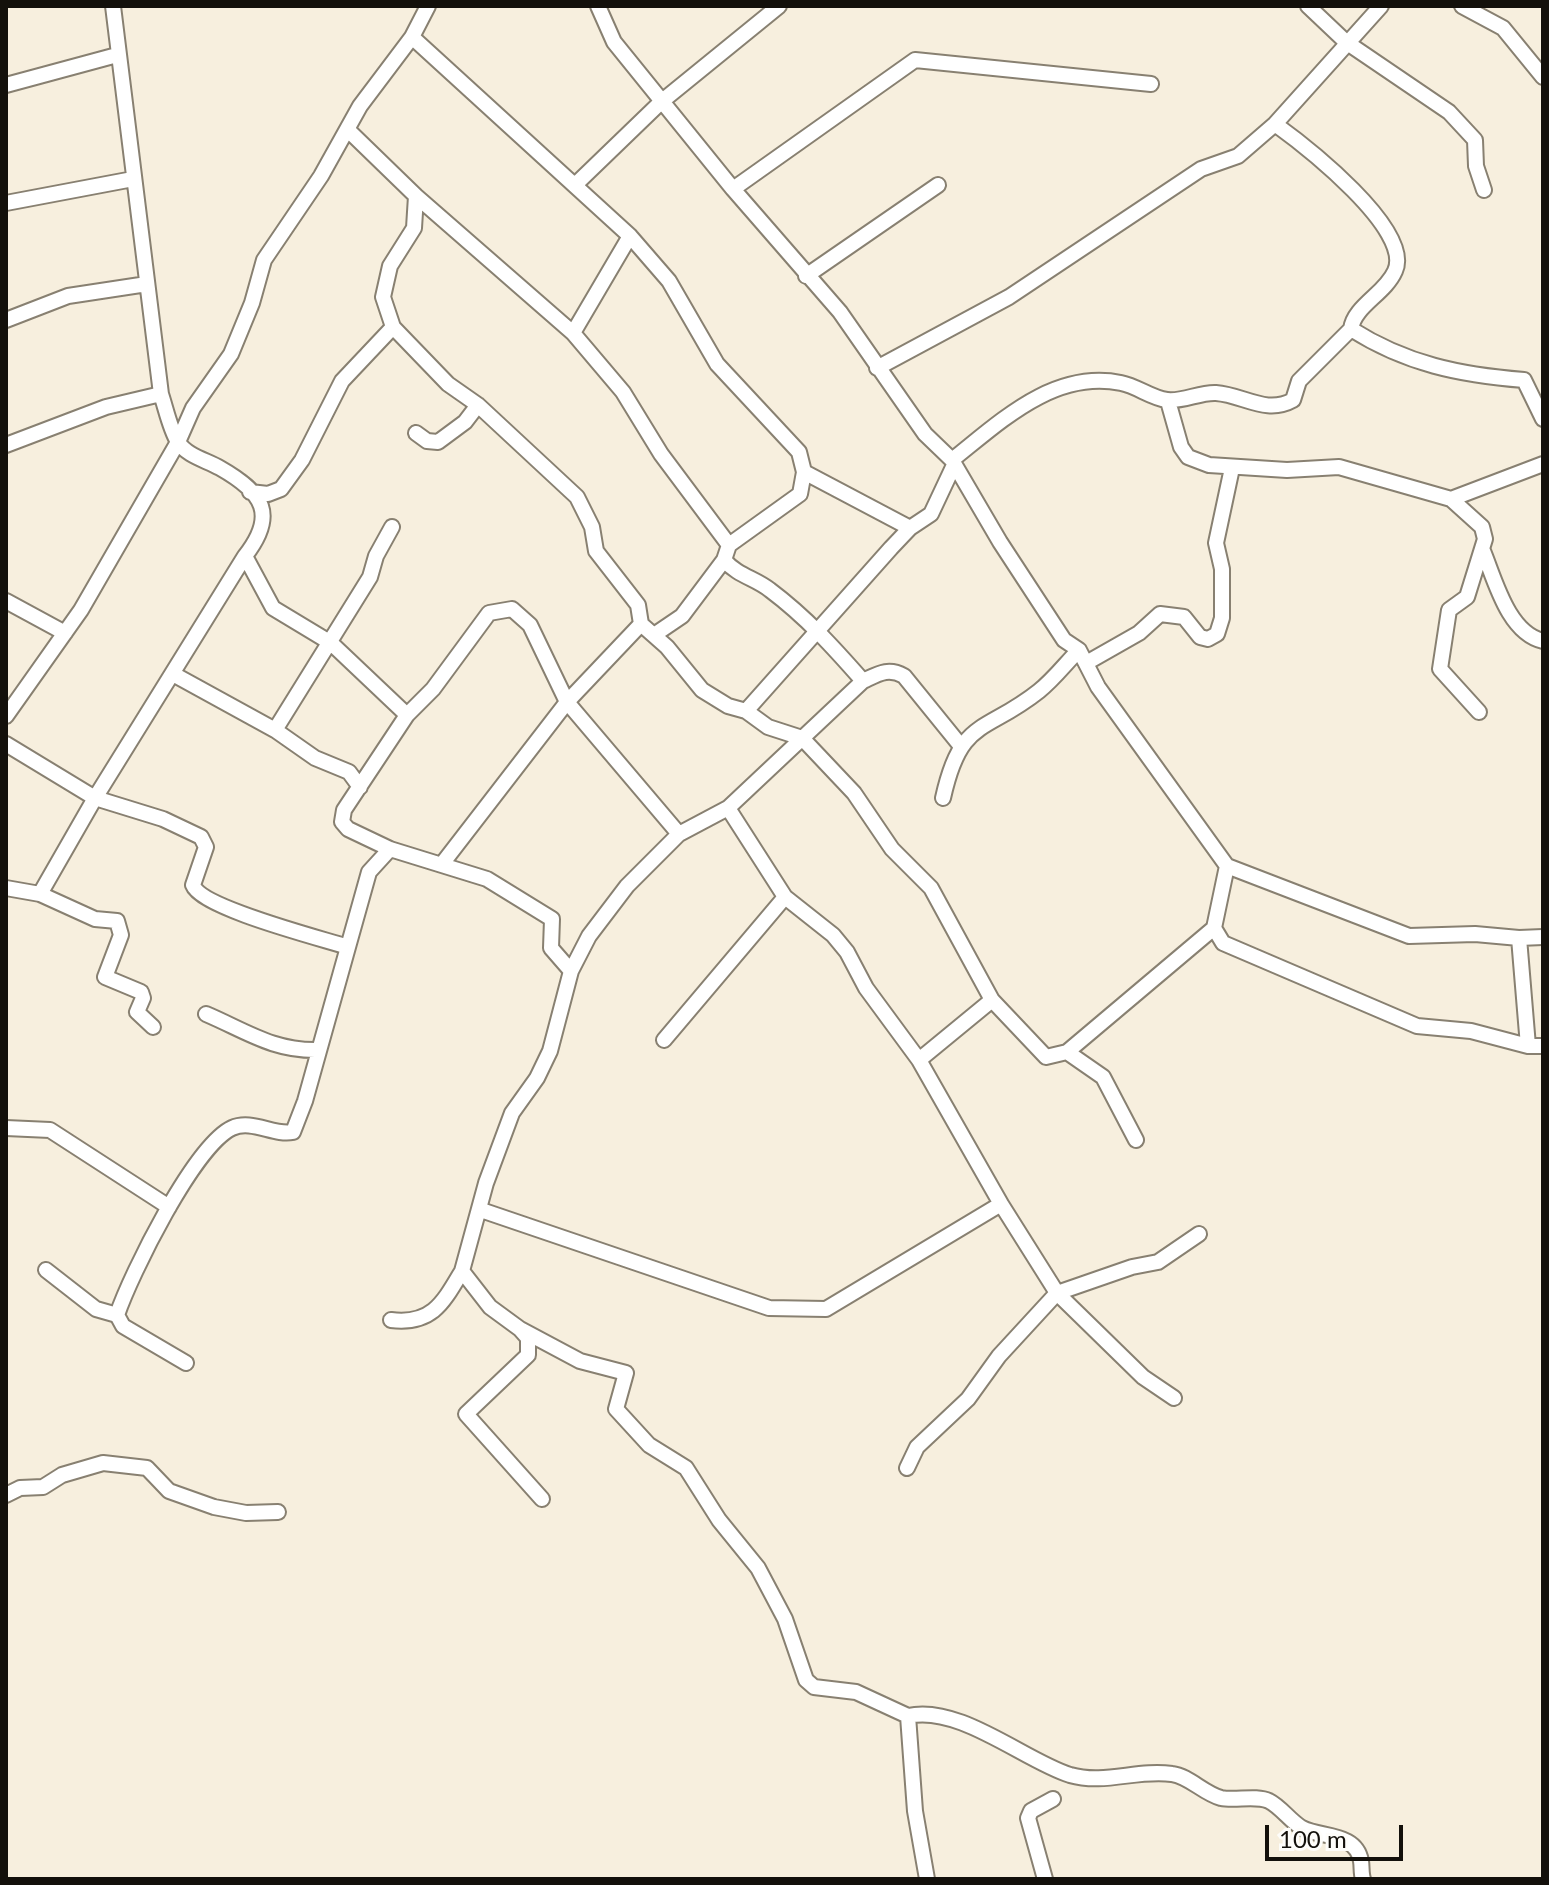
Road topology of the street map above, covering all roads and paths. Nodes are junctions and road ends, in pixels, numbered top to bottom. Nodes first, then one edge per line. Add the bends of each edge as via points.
1 (113, 6) edge
2 (428, 6) edge
3 (779, 6) edge
4 (1308, 6) edge
5 (1381, 6) edge
6 (1462, 6) edge
7 (600, 7) edge
8 (412, 37) junction
9 (1346, 42) junction
10 (117, 55) junction
11 (1543, 77) edge
12 (1151, 84) dead end
13 (6, 85) edge
14 (661, 102) junction
15 (1275, 124) junction
16 (349, 131) junction
17 (133, 179) junction
18 (575, 185) junction
19 (938, 185) dead end
20 (733, 189) junction
21 (1484, 190) dead end
22 (416, 196) junction
23 (6, 203) edge
24 (630, 236) junction
25 (806, 276) junction
26 (147, 284) junction
27 (6, 320) edge
28 (393, 327) junction
29 (1351, 329) junction
30 (573, 333) junction
31 (877, 368) junction
32 (161, 394) junction
33 (1168, 401) junction
34 (478, 405) junction
35 (1543, 419) edge
36 (416, 433) dead end
37 (178, 442) junction
38 (6, 445) edge
39 (953, 462) junction
40 (1543, 464) edge
41 (1232, 468) junction
42 (804, 472) junction
43 (250, 492) junction
44 (1451, 499) junction
45 (392, 527) dead end
46 (910, 528) junction
47 (1483, 551) junction
48 (727, 553) junction
49 (245, 556) junction
50 (6, 601) edge
51 (641, 624) junction
52 (819, 631) junction
53 (65, 633) junction
54 (654, 635) junction
55 (1543, 641) edge
56 (331, 643) junction
57 (1084, 656) junction
58 (173, 674) junction
59 (863, 681) junction
60 (567, 702) junction
61 (746, 711) junction
62 (1479, 712) dead end
63 (407, 715) junction
64 (6, 716) edge
65 (768, 727) junction
66 (275, 730) junction
67 (802, 738) junction
68 (6, 744) edge
69 (960, 745) junction
70 (787, 752) junction
71 (360, 787) junction
72 (95, 798) junction
73 (943, 798) dead end
74 (728, 808) junction
75 (679, 834) junction
76 (390, 849) junction
77 (442, 864) junction
78 (1227, 866) junction
79 (6, 888) edge
80 (40, 894) junction
81 (785, 897) junction
82 (1214, 928) junction
83 (1543, 937) edge
84 (1519, 938) junction
85 (348, 947) junction
86 (571, 971) junction
87 (992, 1000) junction
88 (206, 1014) dead end
89 (153, 1027) dead end
90 (664, 1040) dead end
91 (1536, 1046) edge
92 (318, 1050) junction
93 (1067, 1052) junction
94 (919, 1060) junction
95 (6, 1128) edge
96 (1136, 1140) dead end
97 (1001, 1204) junction
98 (169, 1207) junction
99 (481, 1210) junction
100 (1199, 1234) dead end
101 (46, 1270) dead end
102 (462, 1271) junction
103 (1057, 1293) junction
104 (117, 1315) junction
105 (391, 1320) dead end
106 (520, 1329) junction
107 (186, 1363) dead end
108 (1174, 1398) dead end
109 (907, 1468) dead end
110 (6, 1495) edge
111 (542, 1499) dead end
112 (278, 1512) dead end
113 (908, 1716) junction
114 (1053, 1799) dead end
115 (927, 1879) edge
116 (1045, 1879) edge
117 (1363, 1879) edge

1 - 10 street
2 - 8 street
3 - 14 street
4 - 9 street
5 - 9 street
6 - 11 street via 1503,28
7 - 14 street via 614,42
8 - 16 street via 360,106
8 - 18 street
9 - 15 street
9 - 21 street via 1449,112 1475,140
10 - 13 street
10 - 17 street
12 - 20 street via 915,60
14 - 18 street
14 - 20 street
15 - 29 street via 1350,183 1397,255 1397,269 1352,320
15 - 31 street via 1238,156 1201,169 1009,297
16 - 22 street
16 - 37 street via 264,260 231,354 193,408
17 - 23 street
17 - 26 street
18 - 24 street
19 - 25 street
20 - 25 street
22 - 28 street via 414,228 390,266 383,297
22 - 30 street
24 - 30 street
24 - 42 street via 669,281 717,364 799,452
25 - 31 street via 840,312
26 - 27 street via 68,296
26 - 32 street
28 - 34 street via 448,384
28 - 43 street via 342,381 302,460 281,489
29 - 33 street via 1299,381 1293,400 1283,405 1266,407 1215,393
29 - 35 street via 1416,363 1524,380
30 - 48 street via 623,392
31 - 39 street via 925,434
32 - 37 street
32 - 38 street via 106,407
33 - 39 street via 1120,383 1076,384 1043,393
33 - 41 street via 1188,457
34 - 36 street via 438,442
34 - 51 street via 577,497 592,527 596,551 638,605
37 - 43 street
37 - 53 street
39 - 46 street via 931,514
39 - 57 street via 1064,640
40 - 44 street
41 - 44 street via 1339,467
41 - 57 street via 1216,543 1222,581 1217,634 1200,637 1184,617 1160,614 1139,633
42 - 46 street
42 - 48 street via 800,494
43 - 49 street via 263,509 265,522
44 - 47 street via 1482,527
45 - 56 street
46 - 52 street
47 - 55 street via 1506,608 1532,638
47 - 62 street via 1467,597 1449,610 1440,669
48 - 52 street via 735,572 767,587
48 - 54 street via 682,616
49 - 56 street via 273,608
49 - 58 street
50 - 53 street
51 - 54 street
51 - 60 street
52 - 59 street
52 - 61 street
53 - 64 street
54 - 61 street via 702,690
56 - 63 street
56 - 66 street
57 - 69 street
57 - 78 street via 1098,687
58 - 66 street
58 - 72 street
59 - 67 street
59 - 69 street via 884,671 904,676
60 - 63 street via 530,625 512,609 501,608 489,613
60 - 75 street
60 - 77 street
61 - 65 street
63 - 71 street
65 - 67 street
65 - 70 street
66 - 71 street via 315,758 349,772
67 - 70 street
67 - 87 street via 854,793 892,849 931,888
68 - 72 street
69 - 73 street
70 - 74 street
71 - 76 street via 342,822
72 - 80 street
72 - 85 street via 201,837 206,847 193,885 199,894
74 - 75 street
74 - 81 street
75 - 86 street via 627,886 589,936
76 - 77 street
76 - 85 street via 369,872
77 - 86 street via 487,879 552,919 551,948
78 - 82 street
78 - 84 street via 1409,936
79 - 80 street
80 - 89 street via 95,919 117,921 121,935 105,977 141,992 137,1012
81 - 90 street
81 - 94 street via 847,952 866,988
82 - 91 street via 1223,943 1417,1026 1471,1031
82 - 93 street
83 - 84 street
84 - 91 street
85 - 92 street
86 - 99 street via 550,1051 512,1113
87 - 93 street via 1046,1057
87 - 94 street
88 - 92 street via 248,1037
92 - 98 street via 293,1132 233,1128 210,1148
93 - 96 street via 1103,1077
94 - 97 street
95 - 98 street via 50,1130
97 - 99 street via 826,1309 769,1308
97 - 103 street
98 - 104 street
99 - 102 street
100 - 103 street via 1158,1262
101 - 104 street via 96,1309
102 - 105 street via 440,1307 411,1323
102 - 106 street via 490,1307
103 - 108 street via 1143,1377
103 - 109 street via 968,1399 917,1447
104 - 107 street via 123,1326
106 - 111 street via 528,1338 528,1355 466,1414
106 - 113 street via 580,1361 626,1373 616,1409 649,1445 686,1468 758,1568 785,1619 806,1680 814,1687 856,1692
110 - 112 street via 103,1463 147,1468 169,1491 214,1507
113 - 115 street via 915,1811
113 - 117 street via 921,1713 994,1734 1070,1775 1104,1780 1140,1772 1176,1774 1222,1798 1268,1801 1298,1826 1336,1834 1355,1849
114 - 116 street via 1028,1818

